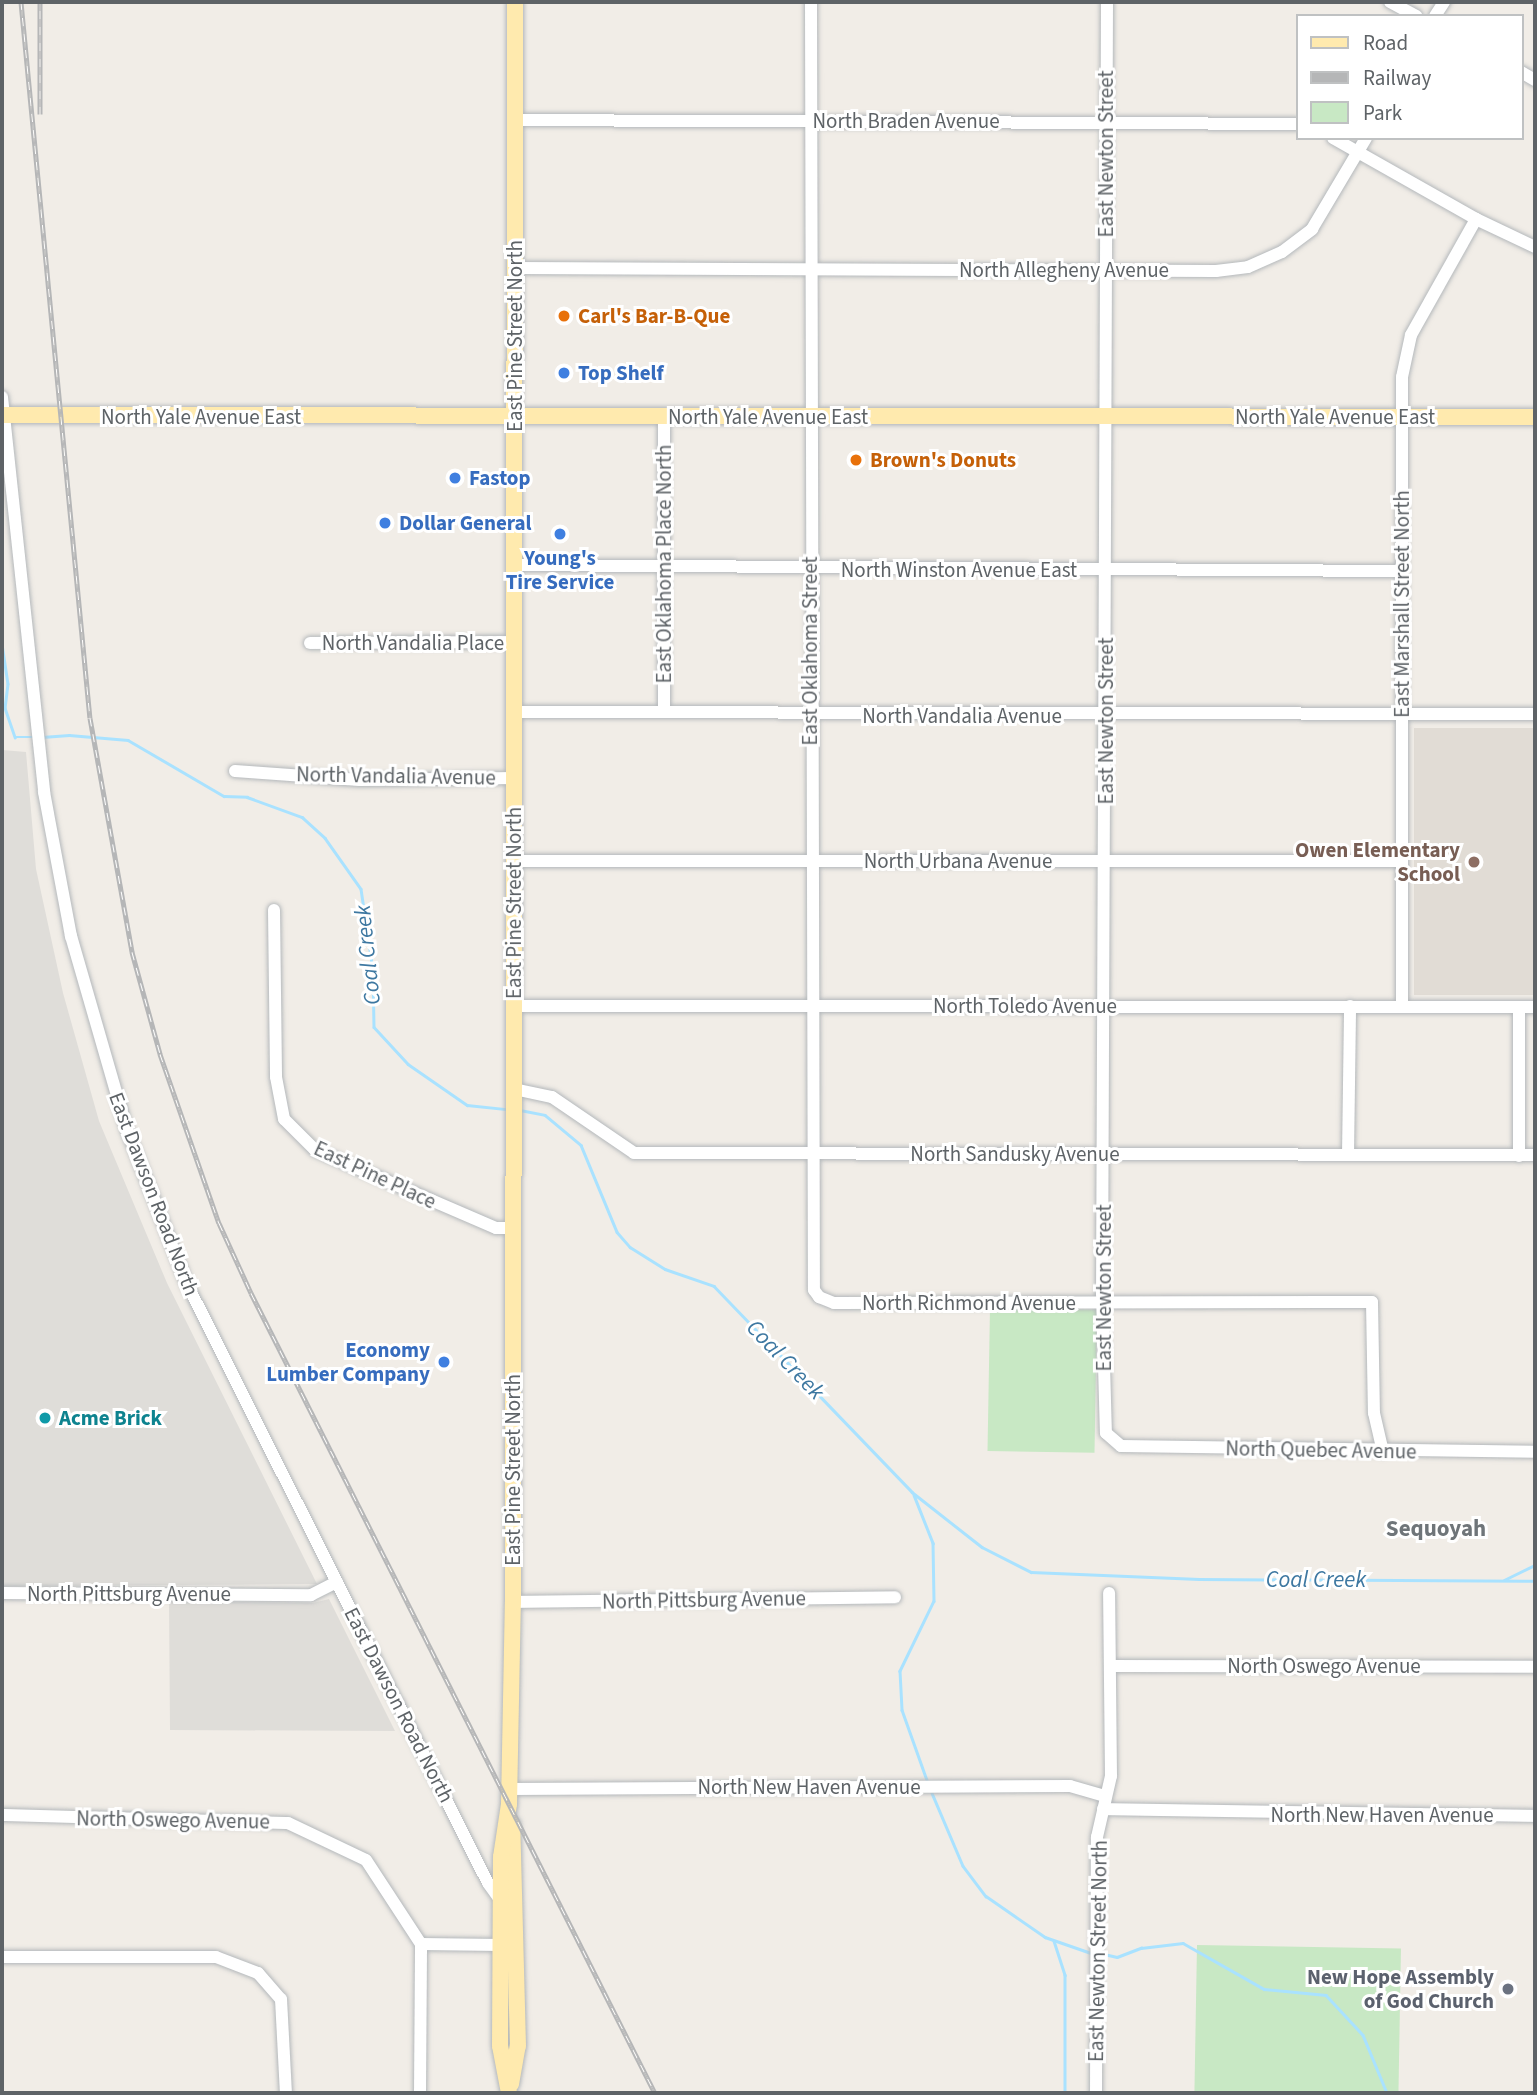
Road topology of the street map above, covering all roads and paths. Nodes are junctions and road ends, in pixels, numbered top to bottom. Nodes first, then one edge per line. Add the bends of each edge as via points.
1 (515, 2) edge
2 (811, 2) edge
3 (1107, 2) edge
4 (1390, 2) edge
5 (1412, 14) edge
6 (515, 120) junction
7 (810, 121) junction
8 (1106, 121) junction
9 (1296, 124) edge
10 (1337, 140) edge
11 (1365, 140) edge
12 (1359, 152) junction
13 (1476, 219) junction
14 (1535, 247) edge
15 (515, 268) junction
16 (811, 269) junction
17 (1106, 271) junction
18 (2, 397) edge
19 (3, 415) edge
20 (664, 416) junction
21 (514, 417) junction
22 (810, 417) junction
23 (1402, 417) junction
24 (1535, 417) edge
25 (1106, 418) junction
26 (515, 565) junction
27 (664, 565) junction
28 (810, 568) junction
29 (1106, 570) junction
30 (1402, 571) junction
31 (516, 642) junction
32 (310, 643) dead end
33 (664, 711) junction
34 (516, 712) junction
35 (811, 713) junction
36 (1535, 714) edge
37 (1106, 715) junction
38 (1402, 716) junction
39 (235, 771) dead end
40 (514, 779) junction
41 (514, 861) junction
42 (810, 861) junction
43 (1107, 861) junction
44 (1401, 861) junction
45 (274, 910) dead end
46 (810, 1005) junction
47 (514, 1006) junction
48 (1104, 1006) junction
49 (1350, 1006) junction
50 (1402, 1006) junction
51 (1519, 1007) junction
52 (1535, 1007) edge
53 (514, 1093) junction
54 (810, 1154) junction
55 (1104, 1155) junction
56 (1348, 1155) junction
57 (1519, 1156) junction
58 (1535, 1156) edge
59 (515, 1228) junction
60 (819, 1297) joint
61 (1104, 1303) junction
62 (1109, 1440) joint
63 (1383, 1451) junction
64 (1535, 1452) edge
65 (337, 1582) junction
66 (2, 1593) edge
67 (1109, 1593) dead end
68 (895, 1597) dead end
69 (513, 1602) junction
70 (1112, 1666) junction
71 (1535, 1667) edge
72 (510, 1797) junction
73 (1105, 1803) junction
74 (2, 1805) edge
75 (2, 1815) edge
76 (1535, 1816) edge
77 (501, 1900) junction
78 (516, 1922) junction
79 (421, 1944) junction
80 (500, 1945) junction
81 (2, 1957) edge
82 (286, 2093) edge
83 (420, 2093) edge
84 (509, 2093) edge
85 (1096, 2093) edge

1 - 6 main road, East Pine Street North
2 - 7 street, East Oklahoma Street
3 - 8 street, East Newton Street
4 - 5 street
6 - 7 street, North Braden Avenue
6 - 15 main road, East Pine Street North
7 - 8 street, North Braden Avenue
7 - 16 street, East Oklahoma Street
8 - 9 street, North Braden Avenue
8 - 17 street, East Newton Street
10 - 12 street
11 - 12 street, North Allegheny Avenue
12 - 13 street
12 - 17 street, North Allegheny Avenue via 1311,229 1260,263 1216,271
13 - 14 street
13 - 23 street, East Marshall Street North via 1411,335 1402,377
15 - 16 street, North Allegheny Avenue
15 - 21 main road, East Pine Street North
16 - 17 street, North Allegheny Avenue
16 - 22 street, East Oklahoma Street
17 - 25 street, East Newton Street
18 - 19 street, East Dawson Road North
19 - 21 main road, North Yale Avenue East
19 - 65 street, East Dawson Road North via 38,751 71,936 127,1130 187,1284
20 - 21 main road, North Yale Avenue East
20 - 22 main road, North Yale Avenue East
20 - 27 street, East Oklahoma Place North
21 - 26 main road, East Pine Street North
22 - 25 main road, North Yale Avenue East
22 - 28 street, East Oklahoma Street
23 - 24 main road, North Yale Avenue East
23 - 25 main road, North Yale Avenue East
23 - 30 street, East Marshall Street North
25 - 29 street, East Newton Street
26 - 27 street, North Winston Avenue East
26 - 31 main road, East Pine Street North
27 - 28 street, North Winston Avenue East
27 - 33 street, East Oklahoma Place North
28 - 29 street, North Winston Avenue East
28 - 35 street, East Oklahoma Street
29 - 30 street, North Winston Avenue East
29 - 37 street, East Newton Street
30 - 38 street, East Marshall Street North
31 - 32 street, North Vandalia Place
31 - 34 main road, East Pine Street North
33 - 34 street, North Vandalia Avenue
33 - 35 street, North Vandalia Avenue
34 - 40 main road, East Pine Street North
35 - 37 street, North Vandalia Avenue
35 - 42 street, East Oklahoma Street
36 - 38 street, North Vandalia Avenue
37 - 38 street, North Vandalia Avenue
37 - 43 street, East Newton Street
38 - 44 street, East Marshall Street North
39 - 40 street, North Vandalia Avenue via 360,780
40 - 41 main road, East Pine Street North
41 - 42 street, North Urbana Avenue
41 - 47 main road, East Pine Street North
42 - 43 street, North Urbana Avenue
42 - 46 street, East Oklahoma Street
43 - 44 street, North Urbana Avenue
43 - 48 street, East Newton Street
44 - 50 street, East Marshall Street North
45 - 59 street, East Pine Place via 276,1077 284,1119 315,1150 470,1219 496,1228
46 - 47 street, North Toledo Avenue
46 - 48 street, North Toledo Avenue
46 - 54 street, East Oklahoma Street
47 - 53 main road, East Pine Street North
48 - 49 street, North Toledo Avenue
48 - 55 street, East Newton Street
49 - 50 street, North Toledo Avenue
49 - 56 street
50 - 51 street, North Toledo Avenue
51 - 52 street, North Toledo Avenue
51 - 57 street
53 - 54 street, North Sandusky Avenue via 552,1097 634,1153
53 - 59 main road, East Pine Street North
54 - 55 street, North Sandusky Avenue
54 - 60 street, East Oklahoma Street via 811,1279
55 - 56 street, North Sandusky Avenue
55 - 61 street, East Newton Street
56 - 57 street, North Sandusky Avenue
57 - 58 street, North Sandusky Avenue
59 - 69 main road, East Pine Street North
60 - 61 street, North Richmond Avenue via 834,1303
61 - 62 street, East Newton Street via 1104,1426
61 - 63 street, North Richmond Avenue via 1372,1302 1374,1413
62 - 63 street, North Quebec Avenue via 1121,1446
63 - 64 street, North Quebec Avenue
65 - 66 street, North Pittsburg Avenue via 312,1595
65 - 77 street, East Dawson Road North
67 - 70 street
68 - 69 street, North Pittsburg Avenue
69 - 72 main road, East Pine Street North
70 - 71 street, North Oswego Avenue
70 - 73 street via 1111,1776
72 - 73 street, North New Haven Avenue via 917,1786 1084,1787
72 - 77 main road, East Pine Street North
72 - 78 main road, East Pine Street North
73 - 76 street, North New Haven Avenue
73 - 85 street, East Newton Street North via 1096,1888
74 - 75 street
75 - 79 street, North Oswego Avenue via 288,1823 366,1860
77 - 78 street, East Dawson Road North
77 - 80 main road, East Pine Street North
78 - 84 main road, East Pine Street North via 517,2046
79 - 80 street
79 - 83 street
80 - 84 main road, East Pine Street North via 500,2046
81 - 82 street via 216,1957 258,1973 281,1998

